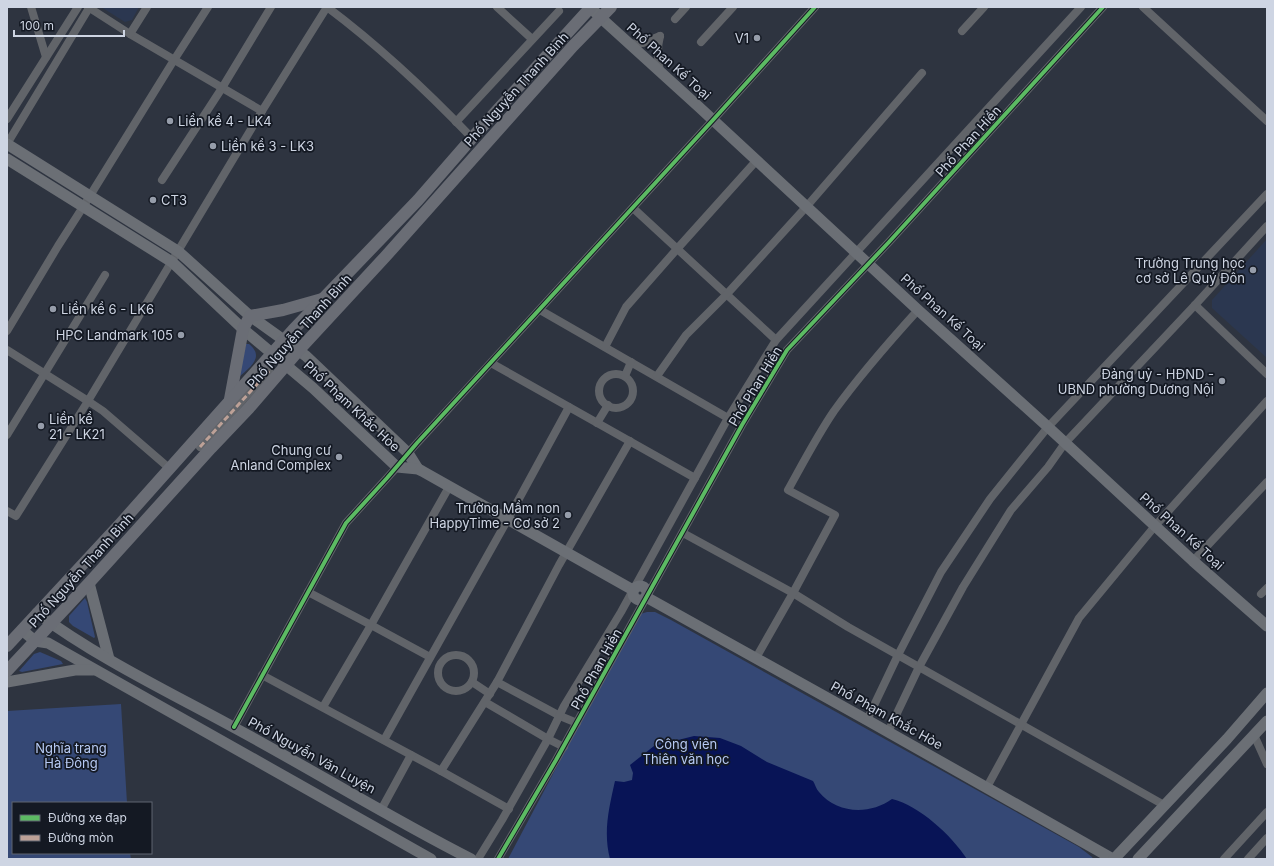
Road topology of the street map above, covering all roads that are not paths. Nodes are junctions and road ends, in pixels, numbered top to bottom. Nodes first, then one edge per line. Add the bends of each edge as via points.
1 (31, 7) edge
2 (78, 7) edge
3 (147, 7) edge
4 (208, 7) edge
5 (271, 7) edge
6 (327, 7) edge
7 (497, 7) edge
8 (590, 7) edge
9 (611, 7) edge
10 (686, 7) edge
11 (733, 7) edge
12 (815, 7) edge
13 (984, 7) edge
14 (1081, 7) edge
15 (1103, 7) edge
16 (1143, 7) edge
17 (88, 8) edge
18 (559, 11) dead end
19 (600, 18) junction
20 (675, 19) dead end
21 (962, 31) dead end
22 (130, 34) junction
23 (532, 40) junction
24 (701, 42) dead end
25 (630, 44) junction
26 (46, 57) junction
27 (174, 60) junction
28 (660, 71) junction
29 (922, 73) dead end
30 (222, 88) junction
31 (262, 111) junction
32 (7, 119) edge
33 (713, 120) junction
34 (1267, 121) edge
35 (456, 122) junction
36 (472, 138) junction
37 (7, 144) edge
38 (7, 159) edge
39 (757, 160) junction
40 (162, 180) dead end
41 (1267, 194) edge
42 (90, 197) junction
43 (807, 206) junction
44 (83, 207) junction
45 (633, 208) junction
46 (1267, 226) edge
47 (676, 249) junction
48 (178, 252) junction
49 (857, 252) junction
50 (172, 262) junction
51 (869, 263) junction
52 (105, 275) dead end
53 (726, 295) junction
54 (323, 298) junction
55 (1195, 305) junction
56 (540, 310) junction
57 (918, 310) junction
58 (250, 316) junction
59 (243, 329) junction
60 (7, 331) edge
61 (284, 340) junction
62 (776, 340) junction
63 (605, 347) junction
64 (7, 350) edge
65 (299, 350) junction
66 (272, 353) junction
67 (631, 362) junction
68 (491, 363) junction
69 (286, 365) junction
70 (268, 371) dead end
71 (45, 373) junction
72 (1267, 374) edge
73 (625, 376) junction
74 (657, 376) junction
75 (230, 400) junction
76 (88, 401) junction
77 (1267, 402) edge
78 (608, 405) junction
79 (569, 407) junction
80 (728, 418) junction
81 (597, 423) junction
82 (1048, 427) junction
83 (7, 435) edge
84 (630, 441) junction
85 (1065, 443) junction
86 (200, 447) dead end
87 (408, 453) junction
88 (396, 467) junction
89 (169, 468) junction
90 (418, 469) junction
91 (695, 478) junction
92 (1267, 482) edge
93 (449, 487) junction
94 (7, 512) edge
95 (508, 519) junction
96 (1155, 526) junction
97 (683, 533) junction
98 (567, 553) junction
99 (1193, 561) junction
100 (89, 583) junction
101 (633, 590) junction
102 (308, 592) junction
103 (793, 593) junction
104 (646, 597) junction
105 (37, 613) junction
106 (52, 624) junction
107 (372, 625) junction
108 (1267, 626) edge
109 (22, 630) junction
110 (36, 640) junction
111 (7, 646) edge
112 (898, 655) junction
113 (430, 658) junction
114 (756, 658) junction
115 (109, 659) junction
116 (919, 667) junction
117 (94, 670) junction
118 (7, 671) edge
119 (262, 675) junction
120 (7, 682) edge
121 (472, 682) junction
122 (497, 682) junction
123 (1267, 693) edge
124 (490, 694) junction
125 (485, 702) junction
126 (323, 708) junction
127 (560, 716) junction
128 (867, 720) junction
129 (1267, 721) edge
130 (577, 723) junction
131 (1021, 725) junction
132 (234, 727) junction
133 (888, 732) junction
134 (1254, 735) junction
135 (548, 739) junction
136 (384, 740) junction
137 (564, 747) junction
138 (411, 755) junction
139 (1267, 764) edge
140 (441, 771) junction
141 (987, 788) junction
142 (1164, 806) junction
143 (509, 809) junction
144 (381, 810) junction
145 (1267, 812) edge
146 (1267, 838) edge
147 (431, 859) edge
148 (471, 859) edge
149 (478, 859) edge
150 (498, 859) edge
151 (1114, 859) edge
152 (1138, 859) edge
153 (1224, 859) edge
154 (1248, 859) edge

1 - 26 street
2 - 26 street
3 - 22 street
4 - 27 street
5 - 30 street
6 - 31 street
6 - 35 street via 365,36
7 - 23 street
8 - 19 street, Phố Phan Kế Toại
8 - 36 main road, Phố Nguyễn Thanh Bình
9 - 19 main road, Phố Nguyễn Thanh Bình
10 - 20 street
11 - 24 street
12 - 33 street
13 - 21 street
14 - 49 street, Phố Phan Hiền
15 - 51 street, Phố Phan Hiền
16 - 34 street
17 - 22 street
17 - 37 street
18 - 23 street
19 - 25 street, Phố Phan Kế Toại
19 - 65 main road, Phố Nguyễn Thanh Bình
22 - 27 street
23 - 35 street
25 - 28 street, Phố Phan Kế Toại
25 - 28 street via 643,43 660,36 657,60
26 - 32 street
27 - 30 street
27 - 42 street
28 - 33 street, Phố Phan Kế Toại
29 - 43 street
30 - 31 street
30 - 40 street
31 - 48 street
33 - 39 street, Phố Phan Kế Toại
33 - 45 street
35 - 36 street
36 - 54 main road, Phố Nguyễn Thanh Bình via 418,200
37 - 42 street, Phố Phạm Khắc Hòe
38 - 44 street, Phố Phạm Khắc Hòe
39 - 43 street, Phố Phan Kế Toại
39 - 47 street
41 - 82 street
42 - 44 street
42 - 48 street, Phố Phạm Khắc Hòe
43 - 49 street, Phố Phan Kế Toại
43 - 53 street
44 - 50 street, Phố Phạm Khắc Hòe
44 - 60 street
45 - 47 street
45 - 56 street
46 - 55 street
47 - 53 street
47 - 63 street via 626,307
48 - 50 street
48 - 58 street, Phố Phạm Khắc Hòe
49 - 51 street, Phố Phan Kế Toại
49 - 62 street, Phố Phan Hiền
50 - 59 street, Phố Phạm Khắc Hòe
50 - 76 street
51 - 57 street, Phố Phan Kế Toại
51 - 97 street, Phố Phan Hiền via 787,350 742,425
52 - 71 street
53 - 62 street
53 - 74 street via 686,335
54 - 58 main road via 283,310
54 - 61 main road, Phố Nguyễn Thanh Bình
55 - 72 street
55 - 85 street
56 - 63 street
56 - 68 street
57 - 82 street, Phố Phan Kế Toại
57 - 103 street via 859,378 834,412 788,490 835,515
58 - 59 main road
58 - 61 street, Phố Phạm Khắc Hòe
59 - 66 street, Phố Phạm Khắc Hòe
59 - 75 main road
61 - 65 street, Phố Phạm Khắc Hòe
61 - 66 main road, Phố Nguyễn Thanh Bình
62 - 80 street, Phố Phan Hiền
63 - 67 street
64 - 71 street
65 - 69 main road, Phố Nguyễn Thanh Bình
65 - 87 street, Phố Phạm Khắc Hòe
66 - 69 street, Phố Phạm Khắc Hòe
66 - 75 main road, Phố Nguyễn Thanh Bình
67 - 73 street
67 - 74 street
68 - 79 street
68 - 87 street
69 - 88 street, Phố Phạm Khắc Hòe
69 - 100 main road, Phố Nguyễn Thanh Bình
70 - 86 street
71 - 76 street
71 - 83 street
73 - 78 street via 634,388 632,398 624,406 614,408
73 - 78 street via 619,373 608,375 601,383 599,394
74 - 80 street
75 - 89 main road, Phố Nguyễn Thanh Bình
76 - 89 street
76 - 94 street via 16,516
77 - 96 street
78 - 81 street
79 - 81 street
79 - 95 street
80 - 91 street, Phố Phan Hiền
81 - 84 street
82 - 85 street, Phố Phan Kế Toại
82 - 112 street via 990,499 941,572
84 - 91 street
84 - 98 street
85 - 96 street, Phố Phan Kế Toại
85 - 116 street via 1011,510
87 - 88 street
87 - 90 street, Phố Phạm Khắc Hòe
88 - 90 street, Phố Phạm Khắc Hòe
88 - 102 street via 346,522
89 - 105 main road, Phố Nguyễn Thanh Bình via 122,523
90 - 93 street, Phố Phạm Khắc Hòe
91 - 101 street, Phố Phan Hiền
92 - 99 street
93 - 95 street, Phố Phạm Khắc Hòe
93 - 107 street
95 - 98 street, Phố Phạm Khắc Hòe
95 - 113 street
96 - 99 street, Phố Phan Kế Toại
96 - 131 street via 1079,618
97 - 103 street
97 - 104 street, Phố Phan Hiền
98 - 101 street, Phố Phạm Khắc Hòe
98 - 122 street
99 - 108 street, Phố Phan Kế Toại
100 - 106 main road, Phố Nguyễn Thanh Bình
100 - 115 street
101 - 104 street, Phố Phạm Khắc Hòe via 637,586 644,587 648,593
101 - 127 street, Phố Phan Hiền
102 - 107 street
102 - 119 street
103 - 112 street
103 - 114 street
104 - 114 street, Phố Phạm Khắc Hòe
104 - 130 street, Phố Phan Hiền
105 - 106 street, Phố Nguyễn Văn Luyện
105 - 109 main road, Phố Nguyễn Thanh Bình
106 - 110 main road, Phố Nguyễn Thanh Bình
106 - 115 street, Phố Nguyễn Văn Luyện
107 - 113 street
107 - 126 street
109 - 110 street
109 - 111 main road, Phố Nguyễn Thanh Bình
110 - 117 street via 48,643
110 - 118 main road, Phố Nguyễn Thanh Bình
112 - 116 street
112 - 128 street
113 - 136 street
114 - 128 street, Phố Phạm Khắc Hòe
115 - 132 street, Phố Nguyễn Văn Luyện
116 - 131 street
116 - 133 street
117 - 120 street via 75,670
117 - 147 street
119 - 126 street
119 - 132 street
121 - 121 street via 474,670 469,660 459,655 448,657 440,664 438,676 443,686 453,691 464,690
121 - 124 street
122 - 124 street
122 - 127 street
123 - 142 street
124 - 125 street
125 - 135 street
125 - 140 street
126 - 136 street
127 - 130 street
127 - 135 street, Phố Phan Hiền
128 - 133 street, Phố Phạm Khắc Hòe
129 - 134 street
130 - 137 street, Phố Phan Hiền
131 - 141 street
131 - 142 street
132 - 144 street, Phố Nguyễn Văn Luyện
133 - 141 street, Phố Phạm Khắc Hòe
134 - 139 street
134 - 152 street
135 - 137 street
135 - 143 street, Phố Phan Hiền
136 - 138 street
137 - 150 street, Phố Phan Hiền
138 - 140 street
138 - 144 street
140 - 143 street
141 - 151 street, Phố Phạm Khắc Hòe
142 - 151 street
143 - 149 street, Phố Phan Hiền
144 - 148 street, Phố Nguyễn Văn Luyện
145 - 153 street
146 - 154 street

